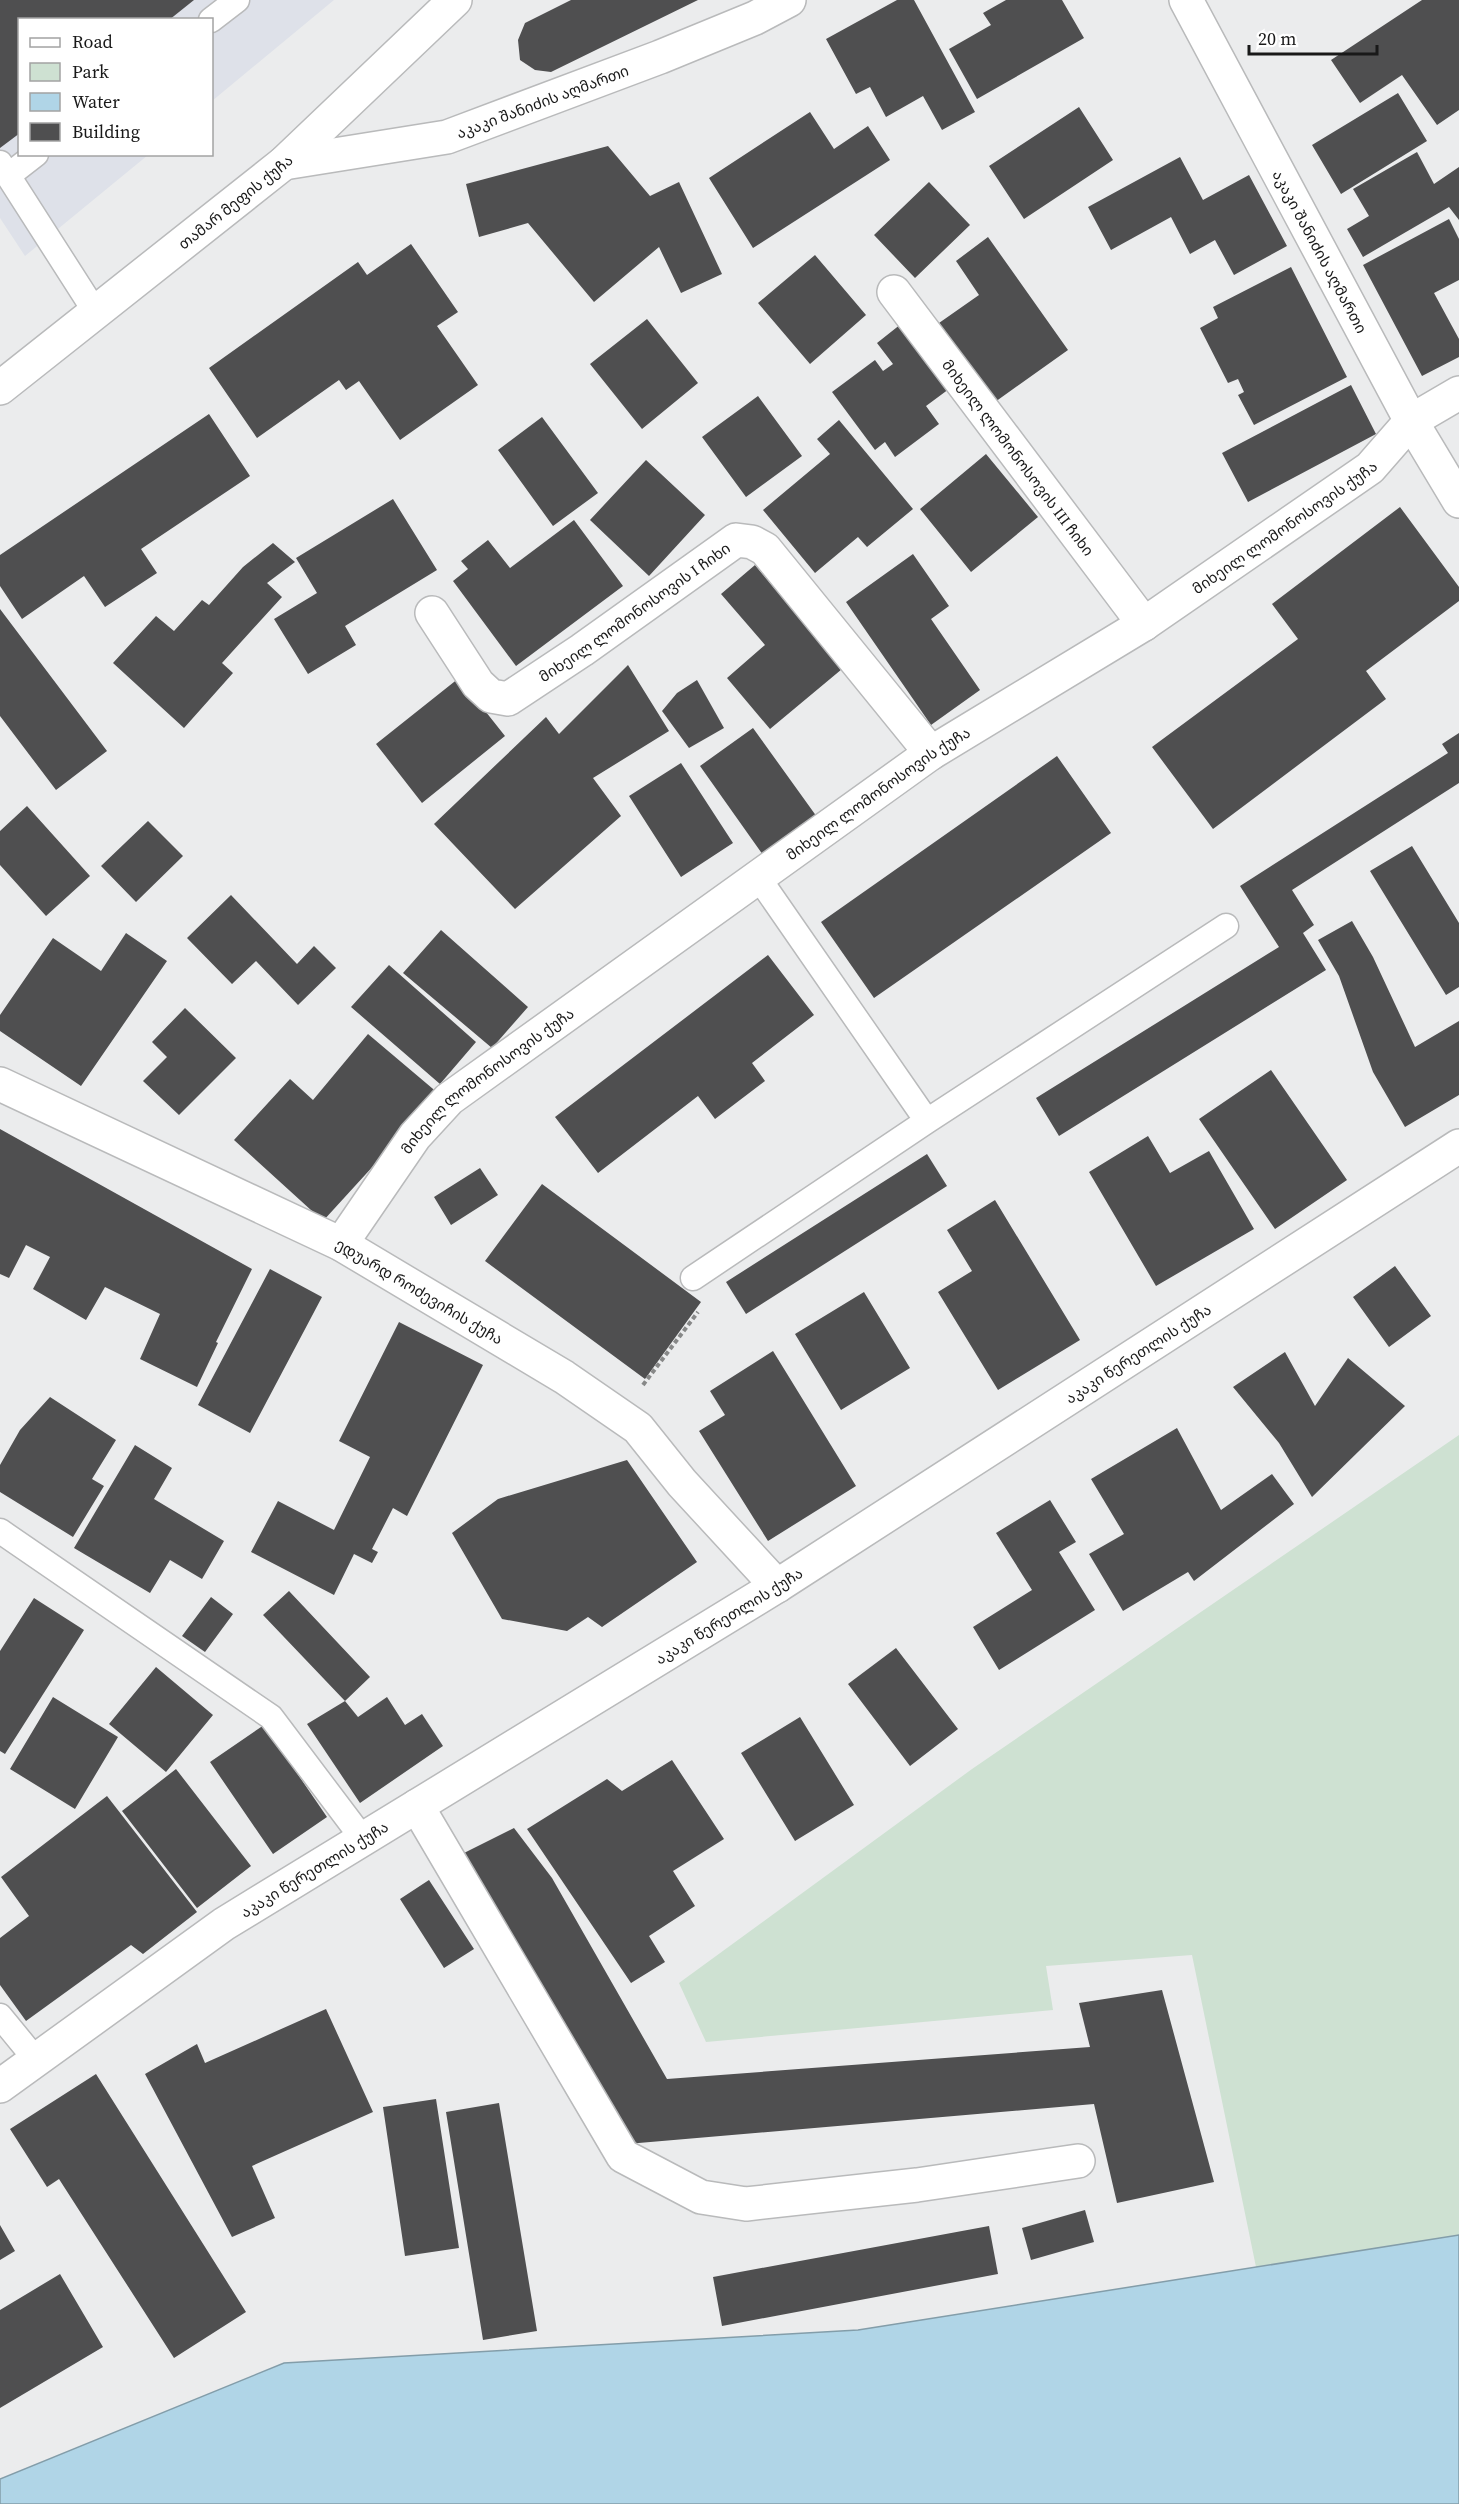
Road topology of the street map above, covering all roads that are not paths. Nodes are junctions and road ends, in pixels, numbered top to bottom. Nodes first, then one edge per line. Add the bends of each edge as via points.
1 (237, 0) edge
2 (789, 0) edge
3 (1186, 0) edge
4 (453, 1) edge
5 (213, 19) edge
6 (32, 156) edge
7 (284, 163) junction
8 (4, 169) edge
9 (894, 292) dead end
10 (96, 313) junction
11 (0, 388) edge
12 (1459, 393) edge
13 (1411, 421) junction
14 (1459, 501) edge
15 (432, 613) dead end
16 (1144, 624) junction
17 (931, 753) junction
18 (758, 876) junction
19 (1226, 926) dead end
20 (0, 1084) edge
21 (927, 1121) junction
22 (1459, 1146) edge
23 (341, 1244) junction
24 (693, 1278) road end
25 (0, 1531) edge
26 (777, 1586) junction
27 (417, 1806) junction
28 (363, 1839) junction
29 (0, 2016) edge
30 (36, 2060) junction
31 (0, 2086) edge
32 (1078, 2161) dead end

1 - 5 lane
2 - 7 street, აკაკი შანიძის აღმართი via 660,57 447,137
3 - 13 street, აკაკი შანიძის აღმართი
4 - 7 street, თამარ მეფის ქუჩა
6 - 8 lane
7 - 10 street, თამარ მეფის ქუჩა
8 - 10 lane
9 - 16 street, მიხეილ ლომონოსოვის III ჩიხი
10 - 11 street, თამარ მეფის ქუჩა
12 - 13 street, მიხეილ ლომონოსოვის ქუჩა
13 - 14 street, აკაკი შანიძის აღმართი
13 - 16 street, მიხეილ ლომონოსოვის ქუჩა via 1370,468
15 - 17 street, მიხეილ ლომონოსოვის I ჩიხი via 478,684 491,696 508,699 736,540 752,542 765,549
16 - 17 street, მიხეილ ლომონოსოვის ქუჩა
17 - 18 street, მიხეილ ლომონოსოვის ქუჩა
18 - 21 lane
18 - 23 street, მიხეილ ლომონოსოვის ქუჩა via 449,1099 415,1136
19 - 21 lane
20 - 23 street, ედუარდ როძევიჩის ქუჩა
21 - 24 lane
22 - 26 street, აკაკი წერეთლის ქუჩა
23 - 26 street, ედუარდ როძევიჩის ქუჩა via 564,1377 638,1428 682,1483
25 - 28 lane via 271,1717
26 - 27 street, აკაკი წერეთლის ქუჩა
27 - 28 street, აკაკი წერეთლის ქუჩა
27 - 32 street via 623,2156 702,2197 746,2204 917,2185
28 - 30 street, აკაკი წერეთლის ქუჩა via 224,1924
29 - 30 lane
30 - 31 street, აკაკი წერეთლის ქუჩა

